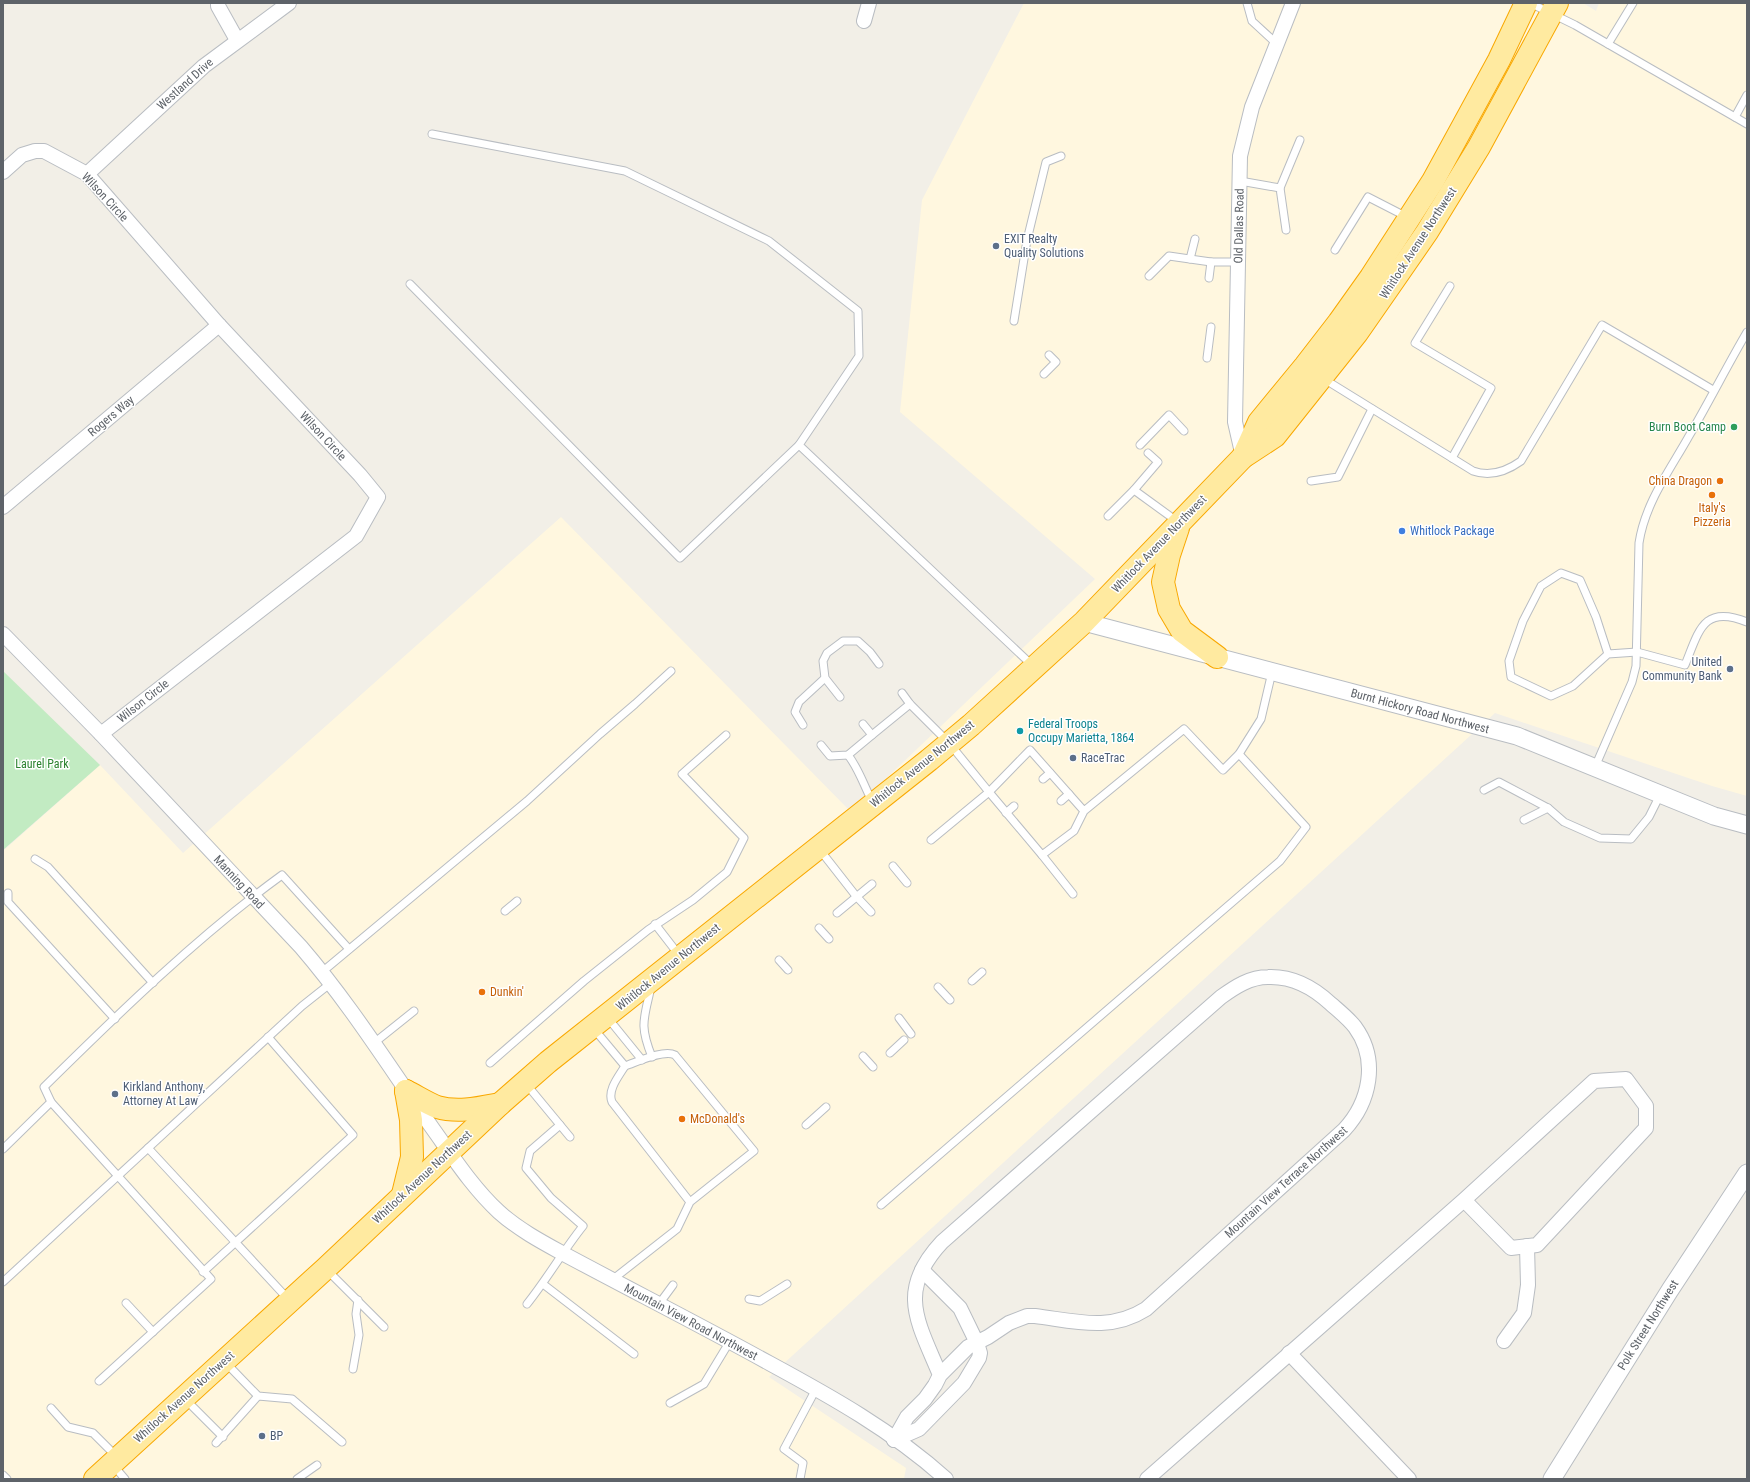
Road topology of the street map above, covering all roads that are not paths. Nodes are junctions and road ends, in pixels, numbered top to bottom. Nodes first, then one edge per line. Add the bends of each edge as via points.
1 (218, 3) edge
2 (289, 3) edge
3 (868, 3) edge
4 (1247, 3) edge
5 (1293, 3) edge
6 (1526, 3) edge
7 (1530, 3) edge
8 (1633, 3) edge
9 (1554, 8) edge
10 (864, 21) dead end
11 (237, 40) junction
12 (1277, 44) junction
13 (1608, 44) junction
14 (1747, 95) edge
15 (1735, 117) junction
16 (1747, 124) edge
17 (432, 134) dead end
18 (1300, 140) dead end
19 (1061, 156) dead end
20 (3, 172) edge
21 (87, 174) junction
22 (1240, 181) junction
23 (1280, 188) junction
24 (1418, 225) junction
25 (1286, 230) dead end
26 (1195, 239) dead end
27 (1336, 250) dead end
28 (1190, 259) junction
29 (1211, 262) junction
30 (1238, 262) junction
31 (1149, 276) dead end
32 (1210, 278) dead end
33 (410, 284) dead end
34 (1450, 286) dead end
35 (1014, 321) dead end
36 (219, 325) junction
37 (1211, 328) dead end
38 (1747, 332) edge
39 (1049, 354) dead end
40 (1207, 358) dead end
41 (1313, 372) junction
42 (1044, 374) dead end
43 (1713, 390) junction
44 (1372, 409) junction
45 (1184, 431) dead end
46 (799, 445) junction
47 (1140, 445) dead end
48 (1148, 453) dead end
49 (1243, 457) junction
50 (1452, 458) junction
51 (1311, 481) dead end
52 (1134, 490) junction
53 (3, 507) edge
54 (1108, 516) dead end
55 (1179, 523) junction
56 (1084, 622) junction
57 (1747, 622) edge
58 (3, 634) edge
59 (1637, 652) junction
60 (1608, 654) junction
61 (1217, 657) junction
62 (879, 664) dead end
63 (1034, 667) junction
64 (671, 671) dead end
65 (1272, 672) junction
66 (825, 678) junction
67 (902, 694) dead end
68 (840, 697) dead end
69 (910, 704) junction
70 (863, 724) dead end
71 (803, 725) dead end
72 (100, 734) junction
73 (726, 735) dead end
74 (872, 735) junction
75 (949, 743) junction
76 (821, 746) dead end
77 (1239, 754) junction
78 (848, 755) junction
79 (1594, 767) junction
80 (1050, 773) junction
81 (1043, 779) dead end
82 (1484, 790) dead end
83 (988, 792) junction
84 (1661, 793) junction
85 (1069, 794) junction
86 (1061, 801) dead end
87 (873, 804) junction
88 (1014, 806) dead end
89 (1548, 808) junction
90 (1084, 811) junction
91 (1006, 813) junction
92 (1524, 820) dead end
93 (1747, 825) edge
94 (1030, 828) dead end
95 (1024, 833) junction
96 (931, 840) dead end
97 (818, 847) junction
98 (1042, 854) junction
99 (35, 859) dead end
100 (893, 866) dead end
101 (907, 883) dead end
102 (872, 884) dead end
103 (8, 894) dead end
104 (1073, 894) dead end
105 (252, 896) junction
106 (856, 896) junction
107 (516, 901) dead end
108 (505, 912) dead end
109 (871, 912) dead end
110 (837, 913) dead end
111 (655, 924) junction
112 (819, 928) dead end
113 (829, 939) dead end
114 (349, 949) junction
115 (680, 956) junction
116 (779, 960) dead end
117 (788, 970) dead end
118 (322, 972) junction
119 (982, 972) dead end
120 (654, 978) junction
121 (972, 981) dead end
122 (153, 983) junction
123 (331, 983) junction
124 (938, 987) dead end
125 (950, 1000) dead end
126 (414, 1011) dead end
127 (899, 1018) dead end
128 (115, 1019) junction
129 (599, 1022) junction
130 (911, 1034) dead end
131 (268, 1037) junction
132 (904, 1040) dead end
133 (374, 1043) junction
134 (890, 1053) dead end
135 (863, 1056) dead end
136 (652, 1057) junction
137 (642, 1060) junction
138 (490, 1063) dead end
139 (625, 1066) junction
140 (873, 1067) dead end
141 (525, 1083) junction
142 (406, 1091) junction
143 (51, 1102) junction
144 (500, 1104) junction
145 (826, 1107) dead end
146 (560, 1125) junction
147 (806, 1125) dead end
148 (570, 1137) dead end
149 (4, 1146) edge
150 (148, 1148) junction
151 (449, 1151) junction
152 (1747, 1173) edge
153 (119, 1177) junction
154 (403, 1194) junction
155 (1464, 1200) junction
156 (690, 1202) junction
157 (881, 1206) dead end
158 (236, 1242) junction
159 (1527, 1246) junction
160 (562, 1253) junction
161 (325, 1268) junction
162 (922, 1270) junction
163 (203, 1272) junction
164 (612, 1280) junction
165 (3, 1282) edge
166 (543, 1284) junction
167 (787, 1284) dead end
168 (672, 1285) dead end
169 (749, 1299) dead end
170 (290, 1300) junction
171 (358, 1300) junction
172 (126, 1303) dead end
173 (527, 1304) dead end
174 (659, 1304) junction
175 (384, 1327) dead end
176 (153, 1332) junction
177 (730, 1341) junction
178 (1504, 1341) dead end
179 (977, 1343) junction
180 (1289, 1353) junction
181 (634, 1354) dead end
182 (224, 1361) junction
183 (352, 1369) dead end
184 (940, 1374) junction
185 (99, 1381) dead end
186 (816, 1388) junction
187 (258, 1396) junction
188 (183, 1398) junction
189 (670, 1403) dead end
190 (51, 1408) dead end
191 (223, 1437) junction
192 (894, 1440) junction
193 (342, 1442) dead end
194 (216, 1443) dead end
195 (317, 1465) dead end
196 (118, 1467) edge
197 (3, 1475) edge
198 (7, 1479) edge
199 (95, 1479) edge
200 (297, 1479) edge
201 (800, 1479) edge
202 (946, 1479) edge
203 (1147, 1479) edge
204 (1409, 1479) edge
205 (1552, 1479) edge

1 - 11 street
2 - 11 street, Westland Drive
3 - 10 street
4 - 12 lane via 1252,22
5 - 12 street, Old Dallas Road
6 - 24 highway, Whitlock Avenue Northwest via 1433,181
7 - 9 lane
8 - 13 lane
9 - 13 lane
9 - 24 highway, Whitlock Avenue Northwest via 1482,141
11 - 21 street, Westland Drive via 204,66
12 - 22 street, Old Dallas Road via 1252,106 1240,156
13 - 15 lane
14 - 15 lane
15 - 16 lane
17 - 46 lane via 625,171 769,241 858,311 859,356
18 - 23 lane
19 - 35 lane via 1046,162 1027,240
20 - 21 street, Wilson Circle via 22,155 44,151
21 - 36 street, Wilson Circle
22 - 23 lane
22 - 30 street, Old Dallas Road
23 - 25 lane
24 - 27 lane via 1368,197
24 - 41 highway, Whitlock Avenue Northwest via 1357,333
26 - 28 lane
28 - 29 lane
28 - 31 lane via 1169,256
29 - 30 lane
29 - 32 lane
30 - 49 street, Old Dallas Road via 1235,422
33 - 46 lane via 680,558
34 - 50 lane via 1415,343 1491,388
36 - 53 street, Rogers Way
36 - 72 street, Wilson Circle via 378,497 356,536
37 - 40 lane
38 - 43 lane
39 - 42 lane via 1056,362
41 - 44 lane
41 - 49 highway, Whitlock Avenue Northwest via 1275,436
43 - 50 lane via 1602,324 1521,460 1504,470 1483,474
43 - 59 lane via 1663,481 1642,527
44 - 50 lane
44 - 51 lane via 1338,478
45 - 47 lane via 1168,415
46 - 63 lane
48 - 52 lane via 1158,462
49 - 55 highway, Whitlock Avenue Northwest
52 - 54 lane
52 - 55 lane
55 - 56 highway, Whitlock Avenue Northwest
55 - 61 highway via 1163,582 1169,609 1182,631
56 - 61 street, Burnt Hickory Road Northwest
56 - 63 highway, Whitlock Avenue Northwest
57 - 59 lane via 1725,615 1705,623 1699,630 1685,665
58 - 72 street, Manning Road
59 - 60 lane
59 - 79 lane via 1632,682
60 - 60 lane via 1573,686 1550,696 1511,678 1509,661 1523,621 1541,586 1561,573 1580,580
61 - 65 street, Burnt Hickory Road Northwest
62 - 66 lane via 858,641 844,641 827,653 823,661
63 - 75 highway, Whitlock Avenue Northwest
64 - 114 lane via 528,801
65 - 77 lane via 1261,719
65 - 79 street, Burnt Hickory Road Northwest via 1517,736
66 - 68 lane
66 - 71 lane via 799,702 795,712
67 - 69 lane
69 - 74 lane
69 - 75 lane
70 - 74 lane
72 - 105 street, Manning Road
73 - 111 lane via 682,774 744,838 727,872 693,900
74 - 78 lane
75 - 83 lane
75 - 87 highway, Whitlock Avenue Northwest
76 - 78 lane via 830,756
77 - 90 lane via 1223,770 1184,729
77 - 157 lane via 1306,827 1280,861
78 - 87 lane via 856,766
79 - 84 street, Burnt Hickory Road Northwest
80 - 81 lane
80 - 83 lane via 1030,750
80 - 85 lane
82 - 89 lane via 1499,782
83 - 91 lane
83 - 96 lane
84 - 89 lane via 1649,817 1631,840 1600,838 1564,822
84 - 93 street, Burnt Hickory Road Northwest via 1714,816
85 - 86 lane
85 - 90 lane
87 - 97 highway, Whitlock Avenue Northwest
88 - 91 lane
89 - 92 lane
90 - 98 lane via 1074,831
91 - 95 lane
94 - 95 lane
95 - 98 lane
97 - 106 lane
97 - 115 highway, Whitlock Avenue Northwest
98 - 104 lane
99 - 122 lane via 48,867
100 - 101 lane
102 - 106 lane
103 - 128 lane via 8,902
105 - 114 lane via 282,875
105 - 118 street, Manning Road
105 - 122 lane
106 - 109 lane
106 - 110 lane
107 - 108 lane
111 - 115 lane
111 - 138 lane via 584,981
112 - 113 lane
114 - 118 lane
115 - 120 highway, Whitlock Avenue Northwest
116 - 117 lane
118 - 123 street, Manning Road
119 - 121 lane
120 - 129 highway, Whitlock Avenue Northwest
120 - 136 lane via 643,1023 643,1033
122 - 128 lane
123 - 131 lane
123 - 133 street, Manning Road
124 - 125 lane
126 - 133 lane
127 - 130 lane
128 - 143 lane via 44,1087
129 - 137 lane
129 - 139 lane
129 - 141 highway, Whitlock Avenue Northwest
131 - 150 lane
131 - 158 lane via 353,1135
132 - 134 lane
133 - 142 street, Manning Road
135 - 140 lane
136 - 137 lane
136 - 156 lane via 672,1053 675,1055 754,1151
137 - 139 lane
139 - 156 lane via 612,1090 612,1102
141 - 144 highway, Whitlock Avenue Northwest
141 - 146 lane
142 - 144 highway via 437,1107 456,1110
142 - 151 street, Manning Road
142 - 154 highway via 411,1120 412,1157
143 - 149 lane
143 - 153 lane
144 - 151 highway, Whitlock Avenue Northwest
145 - 147 lane
146 - 148 lane
146 - 160 lane via 530,1151 526,1168 551,1198 583,1226
150 - 153 lane
150 - 158 lane
151 - 154 highway, Whitlock Avenue Northwest
151 - 160 street, Mountain View Road Northwest via 473,1184 499,1212 530,1235
152 - 205 street, Polk Street Northwest via 1670,1290
153 - 163 lane
153 - 165 lane
154 - 161 highway, Whitlock Avenue Northwest
155 - 159 street via 1511,1248
155 - 159 street via 1594,1081 1626,1079 1646,1106 1646,1128 1537,1245
155 - 180 street
156 - 164 lane via 677,1229
158 - 163 lane
158 - 170 lane
159 - 178 street via 1528,1285 1524,1313
160 - 164 street, Mountain View Road Northwest
160 - 166 lane
161 - 170 highway, Whitlock Avenue Northwest
161 - 171 lane
162 - 179 street via 960,1308
162 - 179 street, Mountain View Terrace Northwest via 942,1242 1233,989 1255,979 1279,977 1291,980 1326,999 1355,1027 1366,1050 1369,1064 1366,1094 1354,1119 1146,1309 1125,1320 1101,1324 1027,1316 1009,1323
162 - 184 street, Mountain View Terrace Northwest via 916,1288 915,1312
163 - 176 lane via 211,1279
164 - 174 street, Mountain View Road Northwest
166 - 173 lane
166 - 181 lane
167 - 169 lane via 760,1301
168 - 174 lane
170 - 182 highway, Whitlock Avenue Northwest
171 - 175 lane
171 - 183 lane via 356,1314 359,1335
172 - 176 lane
174 - 177 street, Mountain View Road Northwest
176 - 185 lane
177 - 186 street, Mountain View Road Northwest
177 - 189 lane via 704,1384
179 - 184 street, Mountain View Terrace Northwest via 968,1347
179 - 192 street via 980,1358 964,1383 919,1429
180 - 203 street
180 - 204 street
182 - 187 lane
182 - 188 highway, Whitlock Avenue Northwest
184 - 192 street, Mountain View Terrace Northwest via 935,1386 907,1417
186 - 192 street, Mountain View Road Northwest
186 - 201 lane via 784,1449 803,1463
187 - 191 lane
187 - 193 lane via 292,1398
188 - 191 lane
188 - 196 highway, Whitlock Avenue Northwest
190 - 196 lane via 68,1427 93,1432
191 - 194 lane
192 - 202 street, Mountain View Road Northwest
195 - 200 lane
196 - 199 highway, Whitlock Avenue Northwest
197 - 198 lane

